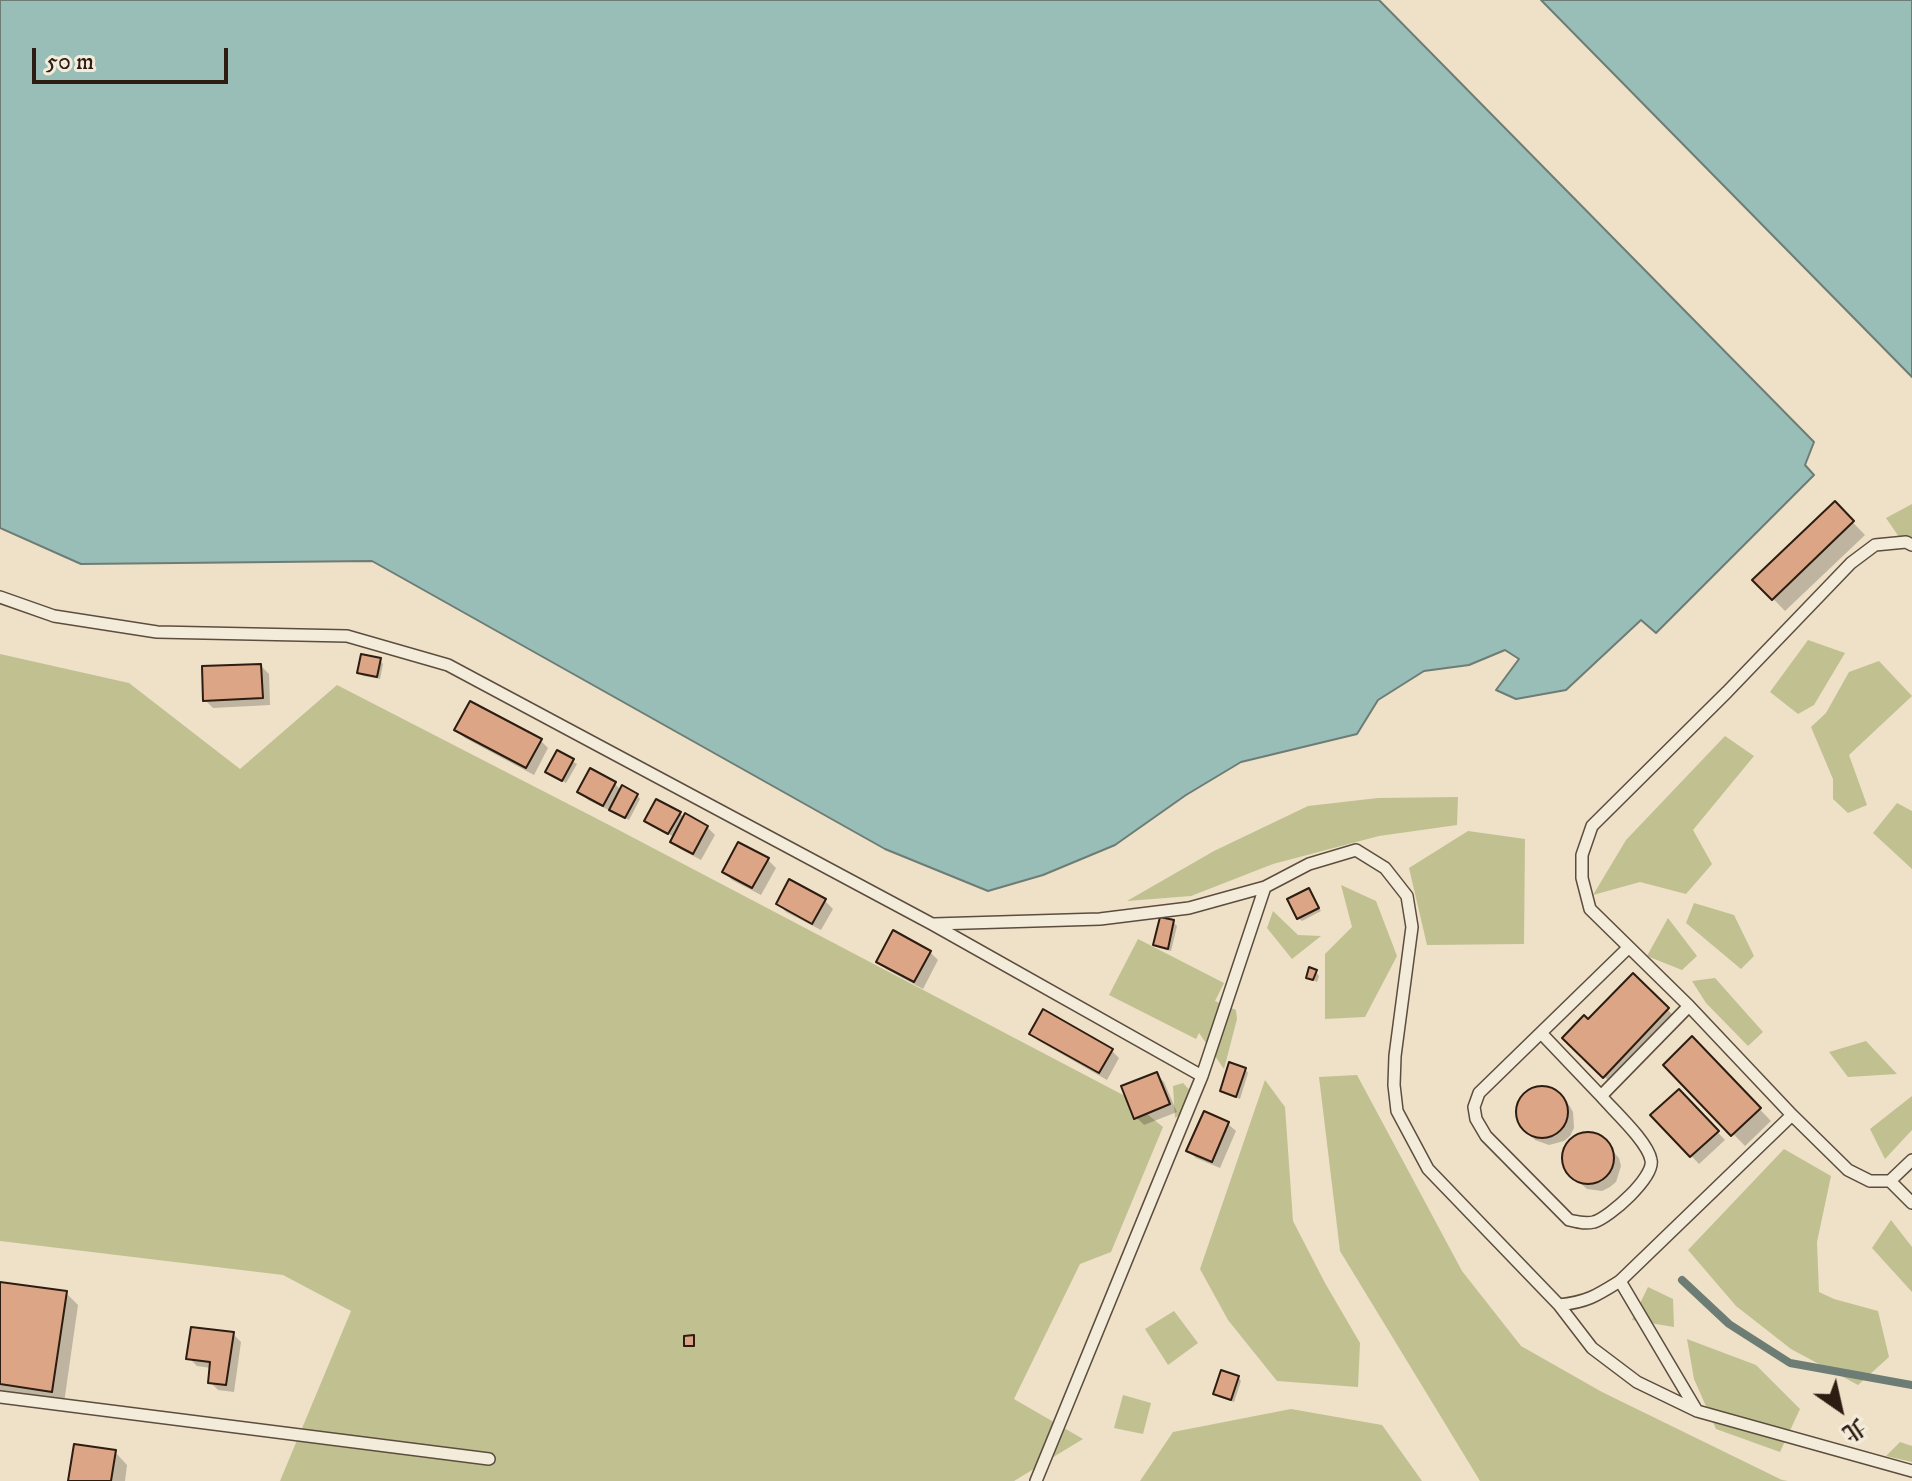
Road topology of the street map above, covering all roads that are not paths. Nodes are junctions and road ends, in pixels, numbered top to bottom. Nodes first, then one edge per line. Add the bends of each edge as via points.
1 (1912, 545) edge
2 (0, 597) edge
3 (1265, 887) junction
4 (932, 924) junction
5 (1628, 948) junction
6 (1689, 1006) junction
7 (1541, 1033) junction
8 (1202, 1076) junction
9 (1601, 1096) junction
10 (1792, 1115) junction
11 (1912, 1160) edge
12 (1890, 1181) junction
13 (1912, 1203) edge
14 (1620, 1281) junction
15 (1559, 1305) junction
16 (0, 1397) edge
17 (1697, 1411) junction
18 (489, 1459) dead end
19 (1912, 1471) edge
20 (1036, 1481) edge

1 - 5 lane via 1875,545 1851,563 1592,826 1582,855 1590,909
2 - 4 lane via 54,616 157,632 347,636 448,665
3 - 4 lane via 1189,908 1100,919
3 - 8 lane
3 - 15 lane via 1309,864 1356,850 1385,868 1407,896 1412,927 1395,1056 1397,1111 1428,1169
4 - 8 lane
5 - 6 lane
5 - 7 lane
6 - 9 lane
6 - 10 lane
7 - 9 lane
7 - 9 lane via 1479,1093 1476,1119 1486,1136 1569,1220 1581,1224 1610,1213 1647,1177 1652,1165 1642,1143
8 - 20 lane
10 - 12 lane via 1848,1170 1870,1181
10 - 14 lane
11 - 12 lane
12 - 13 lane
14 - 15 lane via 1582,1302
14 - 17 lane
15 - 17 lane via 1592,1348 1637,1382
16 - 18 lane
17 - 19 lane

